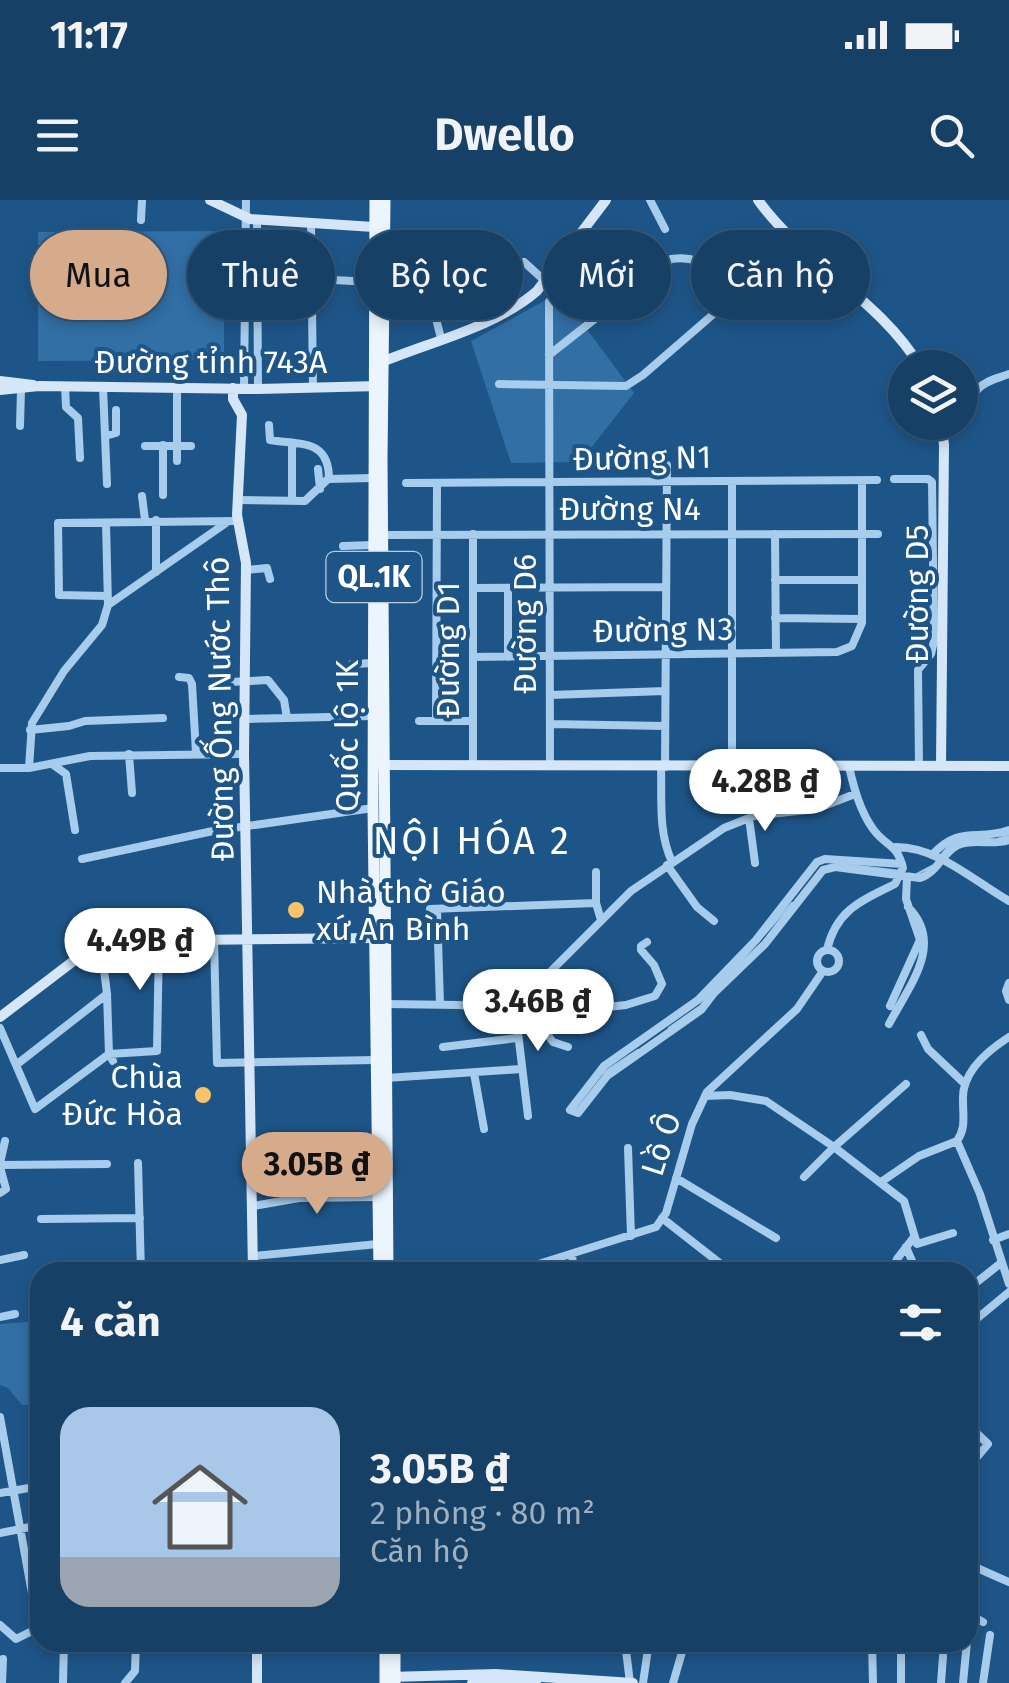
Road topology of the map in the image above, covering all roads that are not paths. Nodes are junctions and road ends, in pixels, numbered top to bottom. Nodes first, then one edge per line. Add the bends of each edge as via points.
1 (142, 200) edge
2 (210, 200) edge
3 (246, 200) edge
4 (375, 200) edge
5 (385, 200) edge
6 (606, 200) edge
7 (650, 200) edge
8 (758, 200) edge
9 (251, 219) junction
10 (141, 220) dead end
11 (311, 224) junction
12 (380, 228) junction
13 (665, 229) dead end
14 (583, 230) edge
15 (524, 262) dead end
16 (543, 278) edge
17 (543, 282) edge
18 (523, 302) edge
19 (375, 320) edge
20 (436, 320) edge
21 (489, 320) edge
22 (549, 320) edge
23 (245, 323) junction
24 (258, 324) junction
25 (258, 338) junction
26 (441, 338) junction
27 (245, 339) junction
28 (909, 350) edge
29 (550, 355) junction
30 (377, 365) junction
31 (1009, 374) edge
32 (0, 381) edge
33 (499, 384) dead end
34 (550, 385) junction
35 (39, 386) junction
36 (65, 386) junction
37 (378, 386) junction
38 (103, 387) junction
39 (177, 388) junction
40 (239, 388) junction
41 (313, 388) junction
42 (258, 389) junction
43 (978, 389) edge
44 (0, 390) edge
45 (21, 390) junction
46 (116, 410) dead end
47 (270, 425) dead end
48 (20, 426) dead end
49 (105, 436) junction
50 (942, 440) edge
51 (292, 443) junction
52 (144, 446) dead end
53 (163, 446) junction
54 (178, 446) junction
55 (190, 446) dead end
56 (80, 458) dead end
57 (177, 462) dead end
58 (666, 465) dead end
59 (318, 469) dead end
60 (374, 478) junction
61 (330, 479) junction
62 (894, 479) dead end
63 (862, 480) junction
64 (877, 480) dead end
65 (666, 482) junction
66 (732, 482) junction
67 (406, 483) dead end
68 (107, 484) dead end
69 (436, 484) junction
70 (550, 484) junction
71 (320, 489) junction
72 (164, 495) dead end
73 (142, 496) dead end
74 (239, 500) junction
75 (292, 501) junction
76 (144, 520) junction
77 (156, 520) junction
78 (106, 522) junction
79 (232, 522) junction
80 (383, 534) junction
81 (436, 534) junction
82 (472, 534) junction
83 (550, 534) junction
84 (666, 534) junction
85 (732, 534) junction
86 (775, 534) junction
87 (860, 534) junction
88 (878, 534) dead end
89 (343, 546) dead end
90 (374, 546) junction
91 (246, 570) junction
92 (156, 572) junction
93 (270, 579) dead end
94 (775, 580) junction
95 (862, 580) junction
96 (666, 587) junction
97 (472, 588) junction
98 (508, 588) junction
99 (550, 588) junction
100 (107, 601) junction
101 (776, 618) junction
102 (862, 619) junction
103 (211, 639) dead end
104 (776, 653) junction
105 (732, 654) junction
106 (665, 655) junction
107 (550, 656) junction
108 (473, 657) junction
109 (508, 657) junction
110 (374, 663) junction
111 (352, 664) dead end
112 (179, 677) dead end
113 (246, 680) junction
114 (665, 691) junction
115 (550, 695) junction
116 (374, 716) junction
117 (163, 718) dead end
118 (246, 718) junction
119 (287, 718) junction
120 (436, 720) junction
121 (419, 721) dead end
122 (473, 721) junction
123 (550, 724) junction
124 (665, 726) junction
125 (30, 730) junction
126 (129, 754) junction
127 (196, 754) junction
128 (244, 754) junction
129 (52, 764) junction
130 (380, 765) junction
131 (473, 766) junction
132 (550, 766) junction
133 (732, 766) junction
134 (919, 766) junction
135 (941, 766) junction
136 (1009, 766) edge
137 (663, 767) junction
138 (849, 767) junction
139 (0, 768) edge
140 (29, 768) junction
141 (132, 794) dead end
142 (856, 794) junction
143 (374, 808) junction
144 (749, 818) junction
145 (246, 827) junction
146 (75, 830) dead end
147 (1009, 830) edge
148 (977, 837) junction
149 (1009, 840) edge
150 (896, 847) junction
151 (937, 858) junction
152 (82, 859) dead end
153 (755, 863) dead end
154 (670, 864) junction
155 (596, 872) dead end
156 (903, 872) junction
157 (1009, 901) edge
158 (596, 904) junction
159 (908, 907) junction
160 (601, 920) junction
161 (182, 922) dead end
162 (714, 922) dead end
163 (380, 938) junction
164 (159, 939) junction
165 (183, 939) junction
166 (214, 940) junction
167 (246, 940) junction
168 (648, 942) dead end
169 (101, 944) junction
170 (828, 950) junction
171 (823, 971) junction
172 (1009, 983) edge
173 (108, 994) junction
174 (1009, 1000) edge
175 (385, 1004) junction
176 (440, 1004) junction
177 (890, 1006) dead end
178 (516, 1014) junction
179 (534, 1016) junction
180 (0, 1017) edge
181 (889, 1024) dead end
182 (0, 1028) edge
183 (661, 1032) junction
184 (922, 1035) dead end
185 (1009, 1036) edge
186 (517, 1038) junction
187 (568, 1046) dead end
188 (442, 1047) dead end
189 (111, 1058) junction
190 (375, 1060) junction
191 (252, 1064) junction
192 (16, 1065) junction
193 (521, 1069) junction
194 (474, 1073) junction
195 (386, 1078) junction
196 (906, 1084) dead end
197 (964, 1084) junction
198 (705, 1096) junction
199 (528, 1116) dead end
200 (484, 1130) dead end
201 (958, 1141) junction
202 (6, 1142) dead end
203 (834, 1147) junction
204 (628, 1148) dead end
205 (252, 1160) junction
206 (138, 1163) dead end
207 (107, 1164) dead end
208 (0, 1165) edge
209 (378, 1167) junction
210 (676, 1178) junction
211 (804, 1178) dead end
212 (881, 1182) junction
213 (0, 1193) edge
214 (378, 1197) junction
215 (253, 1206) junction
216 (140, 1218) junction
217 (662, 1218) junction
218 (42, 1219) dead end
219 (953, 1233) dead end
220 (1009, 1234) edge
221 (631, 1236) junction
222 (914, 1237) junction
223 (776, 1238) dead end
224 (993, 1240) junction
225 (378, 1244) junction
226 (906, 1247) junction
227 (24, 1255) dead end
228 (572, 1255) junction
229 (253, 1256) junction
230 (0, 1260) edge
231 (141, 1262) edge
232 (253, 1262) edge
233 (379, 1262) edge
234 (388, 1262) edge
235 (548, 1262) edge
236 (573, 1262) edge
237 (716, 1262) edge
238 (898, 1262) edge
239 (913, 1262) edge
240 (1004, 1265) edge
241 (978, 1278) edge
242 (1009, 1284) edge
243 (1009, 1292) edge
244 (15, 1314) dead end
245 (0, 1317) edge
246 (978, 1318) edge
247 (0, 1417) edge
248 (978, 1434) edge
249 (978, 1456) edge
250 (30, 1487) edge
251 (13, 1490) junction
252 (0, 1494) edge
253 (30, 1526) edge
254 (20, 1528) junction
255 (0, 1533) edge
256 (26, 1559) junction
257 (30, 1559) edge
258 (978, 1568) edge
259 (30, 1582) edge
260 (1009, 1582) edge
261 (978, 1619) edge
262 (984, 1622) dead end
263 (0, 1625) edge
264 (30, 1633) edge
265 (990, 1636) dead end
266 (64, 1652) edge
267 (136, 1652) edge
268 (256, 1652) edge
269 (386, 1652) edge
270 (394, 1652) edge
271 (626, 1652) edge
272 (648, 1652) edge
273 (682, 1652) edge
274 (872, 1652) edge
275 (901, 1652) edge
276 (967, 1652) edge
277 (943, 1656) dead end
278 (3, 1659) dead end
279 (390, 1680) edge
280 (2, 1683) edge
281 (63, 1683) edge
282 (126, 1683) edge
283 (257, 1683) edge
284 (472, 1683) edge
285 (536, 1683) edge
286 (631, 1683) edge
287 (644, 1683) edge
288 (673, 1683) edge
289 (873, 1683) edge
290 (902, 1683) edge
291 (941, 1683) edge
292 (963, 1683) edge
293 (984, 1683) edge

1 - 10 street
2 - 9 street
3 - 9 street
4 - 12 main road, Quốc lộ 1K / QL.1K
5 - 12 main road, Quốc lộ 1K / QL.1K
6 - 14 street
7 - 13 street
8 - 28 street
9 - 11 street
9 - 23 street
9 - 24 street
11 - 12 street
11 - 41 street
12 - 30 main road, Quốc lộ 1K / QL.1K
15 - 16 street
17 - 18 street
19 - 30 main road, Quốc lộ 1K / QL.1K
20 - 26 street
21 - 26 street
22 - 29 street, Đường D6
23 - 24 street
23 - 27 street
24 - 25 street
25 - 27 street
25 - 42 street
26 - 30 street
27 - 40 street
29 - 34 street, Đường D6
29 - 34 street via 671,259 698,261 714,271 717,311 644,375 626,386
30 - 37 main road, Quốc lộ 1K / QL.1K
31 - 43 street
32 - 35 street, Đường tỉnh 743A
33 - 34 street
34 - 70 street, Đường D6
35 - 36 street, Đường tỉnh 743A
35 - 45 street, Đường tỉnh 743A
36 - 38 street, Đường tỉnh 743A
36 - 56 street via 66,407 78,418
37 - 41 street, Đường tỉnh 743A
37 - 60 main road, Quốc lộ 1K / QL.1K
37 - 80 main road, Quốc lộ 1K / QL.1K
38 - 39 street, Đường tỉnh 743A
38 - 49 street
39 - 40 street, Đường tỉnh 743A
39 - 54 street
40 - 42 street, Đường tỉnh 743A
40 - 74 street, Đường Ống Nước Thô via 232,397 242,415
41 - 42 street, Đường tỉnh 743A
44 - 45 street, Đường tỉnh 743A
45 - 48 street
46 - 49 street via 116,433
47 - 51 street via 270,439
49 - 68 street
50 - 135 street, Đường D5
51 - 61 street via 326,455
51 - 75 street
52 - 53 street
53 - 54 street
53 - 72 street
54 - 55 street
54 - 57 street
58 - 65 street
59 - 71 street
60 - 61 street
60 - 90 main road, Quốc lộ 1K / QL.1K
61 - 71 street
62 - 134 street via 930,480 933,493 934,641 918,670
63 - 64 street, Đường N1
63 - 66 street, Đường N1
63 - 87 street
65 - 66 street, Đường N1
65 - 70 street, Đường N1
65 - 84 street
66 - 85 street
67 - 69 street, Đường N1
69 - 70 street, Đường N1
69 - 81 street
70 - 83 street, Đường D6
71 - 75 street via 308,500
73 - 76 street
74 - 75 street
74 - 79 street, Đường Ống Nước Thô
76 - 77 street
76 - 78 street
77 - 79 street
77 - 92 street
78 - 100 street
78 - 100 street via 58,523 58,594
79 - 91 street, Đường Ống Nước Thô
79 - 92 street
80 - 81 street, Đường N4
80 - 130 main road, Quốc lộ 1K / QL.1K
81 - 82 street, Đường N4
81 - 120 street
82 - 83 street, Đường N4
82 - 97 street, Đường D1
83 - 84 street, Đường N4
83 - 99 street, Đường D6
84 - 85 street, Đường N4
84 - 96 street
85 - 86 street, Đường N4
85 - 105 street
86 - 87 street, Đường N4
86 - 94 street
87 - 88 street, Đường N4
87 - 95 street
89 - 90 street
90 - 110 main road, Quốc lộ 1K / QL.1K
91 - 93 street via 266,568
91 - 113 street, Đường Ống Nước Thô
92 - 100 street
94 - 95 street
94 - 101 street
95 - 102 street
96 - 99 street
96 - 106 street
97 - 98 street
97 - 108 street, Đường D1
98 - 99 street
98 - 109 street
99 - 107 street, Đường D6
100 - 125 street via 102,625 64,671
101 - 102 street, Đường N3
101 - 104 street
102 - 104 street, Đường N3 via 852,646 837,652
103 - 113 street via 222,679
104 - 105 street, Đường N3
105 - 106 street, Đường N3
105 - 133 street
106 - 107 street, Đường N3
106 - 114 street
107 - 109 street, Đường N3
107 - 115 street, Đường D6
108 - 109 street, Đường N3
108 - 122 street, Đường D1
110 - 111 street
110 - 116 main road, Quốc lộ 1K / QL.1K
112 - 127 street via 192,684
113 - 118 street, Đường Ống Nước Thô
113 - 119 street via 268,680 284,700
114 - 115 street
114 - 124 street
115 - 123 street, Đường D6
116 - 119 street
116 - 130 main road, Quốc lộ 1K / QL.1K
117 - 125 street
118 - 119 street
118 - 128 street, Đường Ống Nước Thô
120 - 121 street
120 - 122 street
122 - 131 street, Đường D1
123 - 124 street
123 - 132 street, Đường D6
124 - 137 street
125 - 140 street
126 - 127 street
126 - 129 street
126 - 141 street
127 - 128 street
128 - 145 street, Đường Ống Nước Thô
129 - 140 street
129 - 146 street via 66,774
130 - 131 street
130 - 143 main road, Quốc lộ 1K / QL.1K
130 - 163 main road, Quốc lộ 1K / QL.1K
131 - 132 street
132 - 137 street
133 - 137 street
133 - 138 street
134 - 135 street
134 - 138 street
135 - 136 street
137 - 154 street via 662,827
138 - 142 street
139 - 140 street
142 - 144 street via 816,809
142 - 150 street via 871,827
143 - 145 street
143 - 163 main road, Quốc lộ 1K / QL.1K
144 - 153 street
144 - 154 street
145 - 152 street
145 - 167 street, Đường Ống Nước Thô
147 - 148 street
148 - 149 street via 990,844
148 - 151 street, Lồ Ô
150 - 151 street
150 - 156 street
151 - 156 street, Lồ Ô via 931,874
151 - 157 street
154 - 160 street
154 - 162 street
155 - 158 street
156 - 159 street
156 - 170 street, Lồ Ô via 895,884 852,906
156 - 183 street via 823,870 701,1010
158 - 160 street
158 - 176 street via 434,910
159 - 177 street via 920,940
159 - 181 street via 926,930 924,954
160 - 178 street
161 - 165 street
163 - 167 street
163 - 175 main road, Quốc lộ 1K / QL.1K
163 - 190 main road, Quốc lộ 1K / QL.1K
164 - 165 street
164 - 169 street
164 - 189 street via 158,1049
165 - 166 street
166 - 167 street
166 - 191 street via 217,1062
167 - 191 street, Đường Ống Nước Thô
168 - 179 street via 641,950 662,984 656,996
169 - 173 street
169 - 180 street
170 - 171 street, Lồ Ô via 817,960
170 - 171 street, Lồ Ô via 838,964
171 - 198 street, Lồ Ô via 796,1008
172 - 174 street
173 - 189 street
173 - 192 street
175 - 176 street
175 - 195 main road, Quốc lộ 1K / QL.1K
176 - 178 street
178 - 179 street
178 - 186 street
179 - 187 street via 553,1042
182 - 192 street
183 - 183 street via 607,1076 578,1113 570,1110 604,1066
184 - 197 street
185 - 197 street
186 - 188 street
186 - 193 street
189 - 192 street via 36,1109
190 - 191 street
190 - 209 main road, Quốc lộ 1K / QL.1K
191 - 205 street, Đường Ống Nước Thô
193 - 194 street
193 - 199 street
194 - 195 street
194 - 200 street
195 - 234 main road, Quốc lộ 1K / QL.1K
196 - 203 street
197 - 201 street
198 - 203 street via 766,1101
198 - 210 street, Lồ Ô
201 - 212 street via 919,1156
201 - 224 street
202 - 208 street
203 - 211 street
203 - 212 street
204 - 221 street
205 - 209 street
205 - 215 street, Đường Ống Nước Thô
206 - 216 street
207 - 208 street
208 - 213 street via 6,1189
209 - 214 main road, Quốc lộ 1K / QL.1K
210 - 217 street, Lồ Ô
210 - 223 street
212 - 222 street via 904,1201
214 - 215 street
214 - 225 main road, Quốc lộ 1K / QL.1K
215 - 229 street, Đường Ống Nước Thô
216 - 218 street
216 - 231 street
217 - 221 street, Lồ Ô
217 - 237 street
219 - 222 street via 918,1244
220 - 224 street
221 - 228 street, Lồ Ô
222 - 226 street
224 - 240 street
225 - 229 street
225 - 233 main road, Quốc lộ 1K / QL.1K
226 - 238 street
226 - 239 street
227 - 230 street
228 - 235 street, Lồ Ô
228 - 236 street
229 - 232 street, Đường Ống Nước Thô
240 - 241 street
240 - 242 street
243 - 246 street
244 - 245 street
247 - 251 street
248 - 249 street via 988,1444
250 - 251 street
251 - 252 street
251 - 254 street
253 - 254 street
254 - 255 street
254 - 256 street
256 - 257 street
256 - 259 street
258 - 260 street
261 - 262 street
263 - 264 street via 16,1639
265 - 293 street
266 - 281 street
267 - 282 street via 135,1671
268 - 283 street
269 - 279 main road
270 - 279 main road
271 - 286 street
272 - 287 street
273 - 288 street
274 - 289 street
275 - 290 street
276 - 292 street
277 - 291 street
278 - 280 street
279 - 286 street via 510,1675
284 - 285 street

